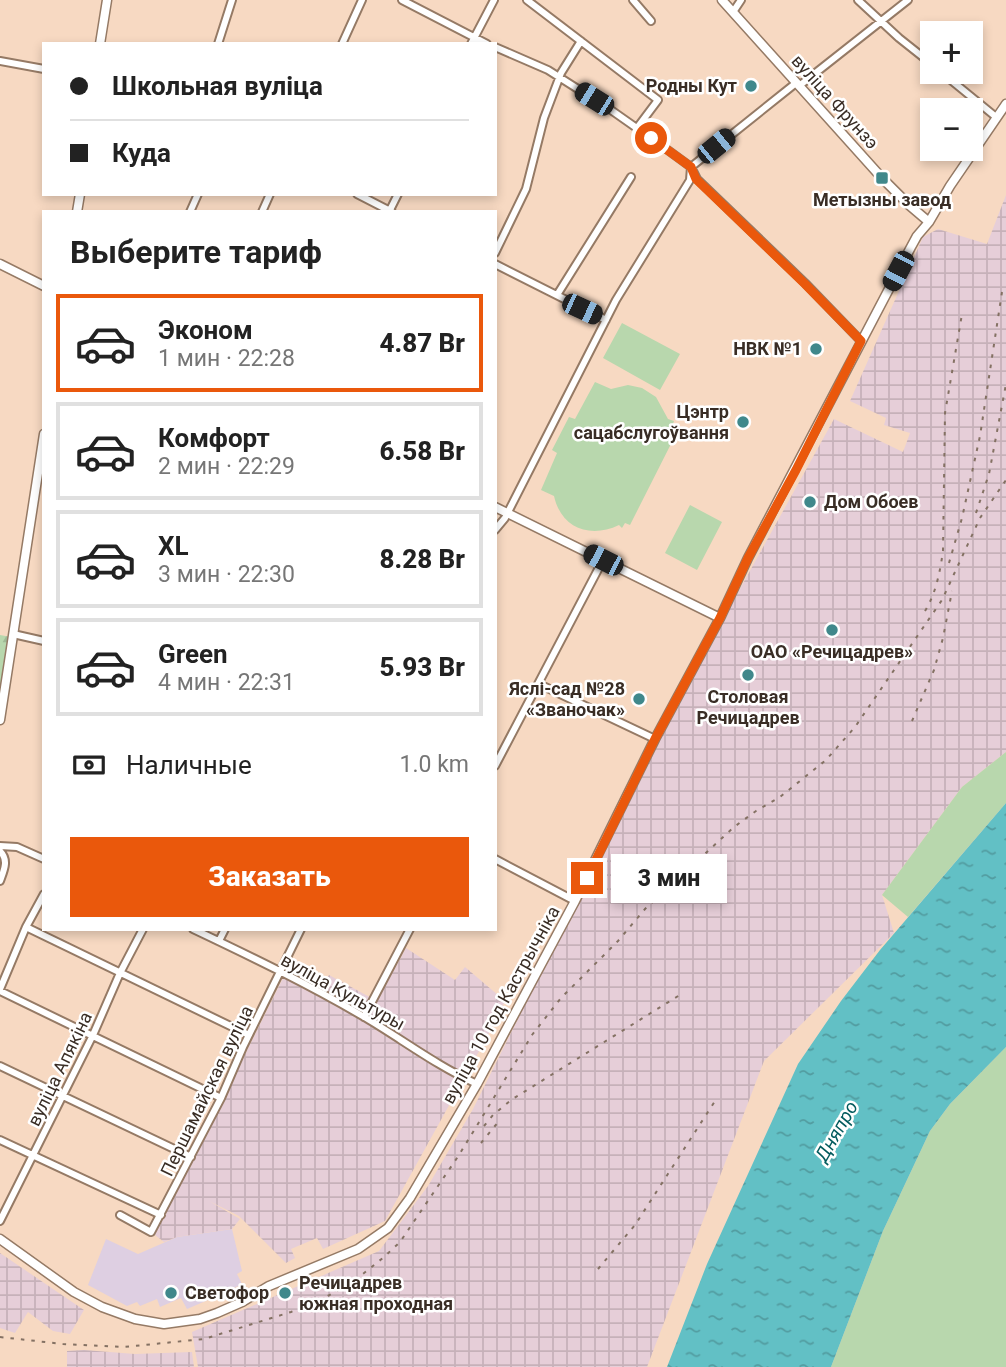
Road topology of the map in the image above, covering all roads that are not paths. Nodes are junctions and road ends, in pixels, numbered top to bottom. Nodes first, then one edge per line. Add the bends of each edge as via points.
1 (107, 0) edge
2 (232, 0) edge
3 (362, 0) edge
4 (402, 0) edge
5 (494, 0) edge
6 (527, 0) edge
7 (633, 0) edge
8 (722, 0) edge
9 (741, 0) edge
10 (858, 0) edge
11 (908, 0) edge
12 (733, 12) junction
13 (651, 21) dead end
14 (881, 22) junction
15 (473, 41) edge
16 (581, 41) junction
17 (100, 42) edge
18 (220, 42) edge
19 (343, 42) edge
20 (497, 48) edge
21 (920, 54) edge
22 (0, 61) edge
23 (42, 69) edge
24 (559, 78) junction
25 (956, 84) edge
26 (797, 85) junction
27 (1006, 104) edge
28 (996, 117) junction
29 (637, 128) junction
30 (691, 167) junction
31 (631, 177) dead end
32 (361, 196) edge
33 (388, 210) edge
34 (929, 222) junction
35 (497, 249) edge
36 (0, 264) edge
37 (497, 265) edge
38 (42, 284) edge
39 (557, 295) junction
40 (606, 320) junction
41 (861, 341) junction
42 (42, 447) edge
43 (497, 508) edge
44 (507, 512) junction
45 (497, 527) edge
46 (603, 560) junction
47 (720, 618) junction
48 (13, 634) junction
49 (42, 641) edge
50 (539, 684) junction
51 (0, 720) edge
52 (655, 739) junction
53 (497, 762) edge
54 (0, 846) edge
55 (0, 851) edge
56 (42, 858) edge
57 (497, 860) edge
58 (0, 881) edge
59 (42, 898) edge
60 (575, 901) junction
61 (26, 927) junction
62 (142, 931) edge
63 (198, 931) edge
64 (224, 931) edge
65 (300, 931) edge
66 (409, 931) edge
67 (219, 941) junction
68 (280, 972) junction
69 (120, 973) junction
70 (0, 990) edge
71 (365, 1017) junction
72 (93, 1035) junction
73 (249, 1035) junction
74 (0, 1066) edge
75 (477, 1084) junction
76 (63, 1095) junction
77 (221, 1098) junction
78 (0, 1140) edge
79 (33, 1156) junction
80 (191, 1157) junction
81 (120, 1215) dead end
82 (160, 1215) junction
83 (0, 1221) edge
84 (0, 1239) edge

1 - 17 street
2 - 18 street
3 - 19 street
4 - 15 street
5 - 15 street
6 - 16 street
7 - 13 street
8 - 12 street, вуліца Фрунзэ
9 - 12 street
10 - 14 street
11 - 14 street
12 - 26 street, вуліца Фрунзэ
14 - 21 street
14 - 26 street
16 - 24 street
16 - 29 street via 658,100
20 - 24 street
22 - 23 street
24 - 29 street
24 - 35 street via 526,189
25 - 28 street
26 - 30 street
26 - 34 street, вуліца Фрунзэ
27 - 28 street, вуліца 10 год Кастрычніка
28 - 34 street, вуліца 10 год Кастрычніка
29 - 30 street
30 - 40 street via 690,180
30 - 41 street via 696,179
31 - 39 street
32 - 33 street
34 - 41 street, вуліца 10 год Кастрычніка
36 - 38 street
37 - 39 street
39 - 40 street
40 - 44 street
41 - 47 street, вуліца 10 год Кастрычніка
42 - 48 street
43 - 44 street
44 - 45 street
44 - 46 street
46 - 47 street
46 - 50 street
47 - 52 street, вуліца 10 год Кастрычніка
48 - 49 street
48 - 51 street
50 - 52 street
50 - 53 street
52 - 60 street, вуліца 10 год Кастрычніка
54 - 56 street via 17,846
55 - 58 street via 6,862
57 - 60 street
59 - 61 street
60 - 75 street, вуліца 10 год Кастрычніка
61 - 69 street
61 - 70 street
62 - 69 street, вуліца Апякіна
63 - 67 street, вуліца Культуры
64 - 67 street
65 - 68 street, Першамайская вуліца
66 - 71 street
67 - 68 street, вуліца Культуры
68 - 71 street, вуліца Культуры
68 - 73 street, Першамайская вуліца
69 - 72 street, вуліца Апякіна
69 - 73 street
70 - 72 street
71 - 75 street, вуліца Культуры
72 - 76 street, вуліца Апякіна
72 - 77 street
73 - 77 street, Першамайская вуліца
74 - 76 street
75 - 84 street, вуліца 10 год Кастрычніка via 410,1198 379,1236 200,1319 164,1324 102,1307
76 - 79 street, вуліца Апякіна
76 - 80 street
77 - 80 street, Першамайская вуліца
78 - 79 street
79 - 82 street
79 - 83 street, вуліца Апякіна
80 - 82 street, Першамайская вуліца
81 - 82 street via 152,1232

